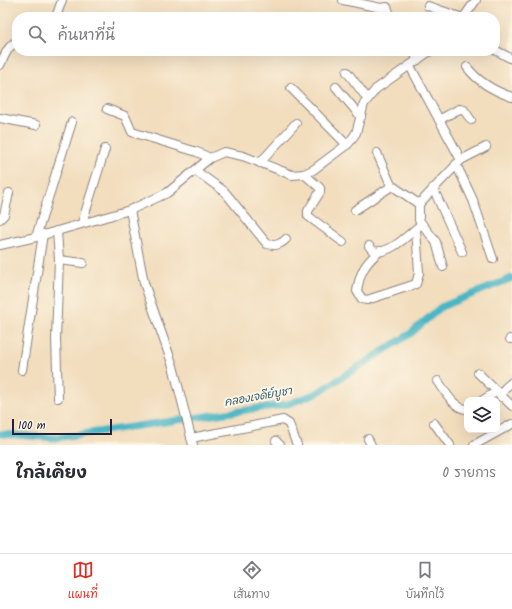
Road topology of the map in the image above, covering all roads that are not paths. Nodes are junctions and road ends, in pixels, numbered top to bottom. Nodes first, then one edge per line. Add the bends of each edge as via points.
1 (62, 0) edge
2 (343, 0) edge
3 (476, 0) edge
4 (386, 4) edge
5 (428, 6) dead end
6 (58, 12) edge
7 (445, 12) edge
8 (468, 12) edge
9 (12, 45) edge
10 (500, 53) edge
11 (416, 56) edge
12 (423, 56) edge
13 (512, 59) edge
14 (418, 60) junction
15 (0, 66) edge
16 (410, 66) junction
17 (467, 67) dead end
18 (347, 72) dead end
19 (336, 87) dead end
20 (290, 88) dead end
21 (512, 97) edge
22 (368, 98) junction
23 (108, 108) dead end
24 (361, 117) junction
25 (0, 118) edge
26 (439, 120) junction
27 (471, 120) dead end
28 (72, 122) dead end
29 (296, 123) dead end
30 (36, 125) dead end
31 (347, 145) junction
32 (486, 147) dead end
33 (105, 149) dead end
34 (377, 153) dead end
35 (210, 158) junction
36 (459, 162) junction
37 (260, 163) junction
38 (196, 171) junction
39 (304, 174) junction
40 (392, 186) junction
41 (433, 188) junction
42 (9, 193) dead end
43 (419, 204) junction
44 (130, 210) junction
45 (355, 210) dead end
46 (0, 220) edge
47 (82, 223) junction
48 (419, 226) junction
49 (57, 231) junction
50 (39, 236) junction
51 (286, 239) dead end
52 (344, 242) dead end
53 (0, 245) edge
54 (369, 246) dead end
55 (380, 252) junction
56 (462, 252) dead end
57 (494, 259) dead end
58 (59, 260) junction
59 (83, 262) dead end
60 (443, 267) dead end
61 (22, 370) dead end
62 (478, 373) dead end
63 (438, 381) dead end
64 (512, 382) edge
65 (498, 394) junction
66 (490, 397) edge
67 (58, 398) dead end
68 (512, 406) edge
69 (464, 410) edge
70 (434, 423) dead end
71 (512, 424) edge
72 (191, 439) edge
73 (297, 445) edge
74 (450, 445) edge
75 (474, 445) edge

1 - 6 street
2 - 4 street via 381,8
3 - 8 street
5 - 7 street
9 - 15 street
10 - 13 street
11 - 14 street
12 - 14 street
14 - 16 street
16 - 22 street via 376,89
16 - 26 street
17 - 21 street via 472,74 490,87
18 - 22 street
19 - 24 street
20 - 31 street
22 - 24 street
23 - 35 street via 125,116 132,132
24 - 31 street via 356,133
25 - 30 street
26 - 27 street via 458,109 464,110
26 - 36 street
28 - 50 street
29 - 37 street
31 - 39 street
32 - 36 street
33 - 47 street
34 - 40 street
35 - 37 street via 228,152
35 - 38 street
36 - 41 street
36 - 57 street
37 - 39 street via 292,175
38 - 44 street via 167,194
38 - 51 street via 224,191 267,244 273,246
39 - 52 street via 320,189 308,210 308,216
40 - 43 street
40 - 45 street
41 - 43 street
41 - 56 street
42 - 46 street via 4,215
43 - 48 street
44 - 47 street
44 - 72 street via 144,283 173,366
47 - 49 street
48 - 55 street via 399,242
48 - 55 street via 419,273 416,284 367,300 362,299 357,291 363,267 369,259
48 - 60 street via 436,242
49 - 50 street
49 - 58 street
50 - 53 street
50 - 61 street
54 - 55 street via 373,251
58 - 59 street
58 - 67 street via 56,339
62 - 65 street
63 - 69 street via 456,405
64 - 65 street
65 - 66 street
65 - 68 street
70 - 74 street
71 - 75 street
72 - 73 street via 283,420 289,424

